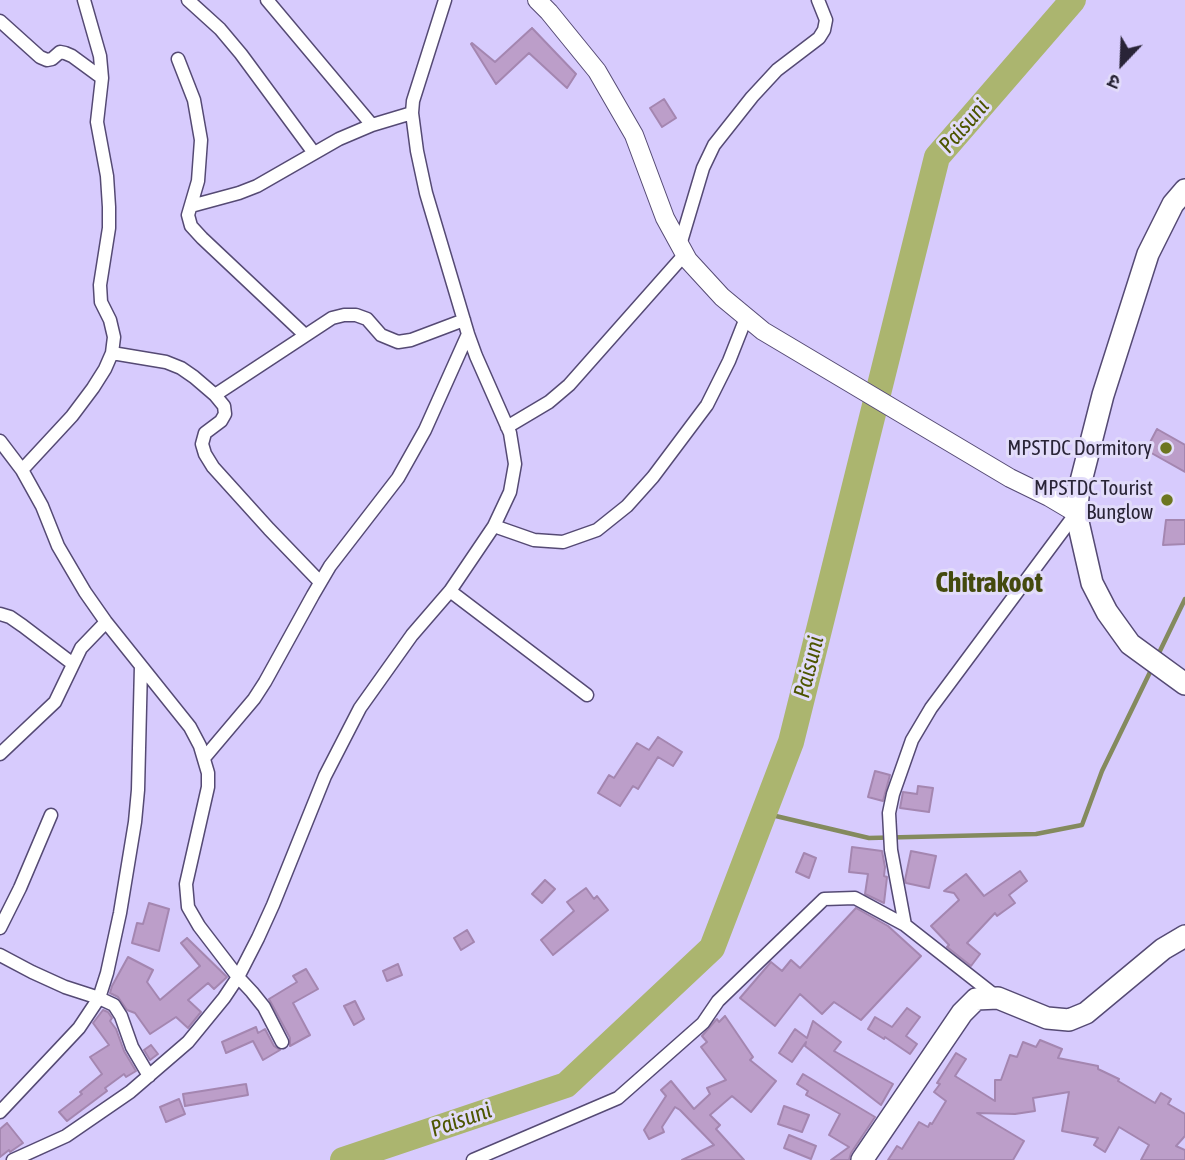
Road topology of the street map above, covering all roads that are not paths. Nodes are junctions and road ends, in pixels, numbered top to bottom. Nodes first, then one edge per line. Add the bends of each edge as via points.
1 (84, 0) edge
2 (188, 0) edge
3 (267, 0) edge
4 (445, 0) edge
5 (537, 0) edge
6 (818, 0) edge
7 (0, 21) edge
8 (178, 59) dead end
9 (102, 79) junction
10 (412, 113) junction
11 (372, 125) junction
12 (314, 153) junction
13 (1185, 190) edge
14 (191, 206) junction
15 (682, 250) junction
16 (746, 318) junction
17 (464, 320) junction
18 (468, 334) junction
19 (305, 335) junction
20 (112, 353) junction
21 (215, 395) junction
22 (507, 426) junction
23 (0, 441) edge
24 (22, 470) junction
25 (1076, 513) junction
26 (494, 526) junction
27 (320, 582) junction
28 (450, 591) junction
29 (0, 614) edge
30 (106, 622) junction
31 (73, 664) junction
32 (141, 666) junction
33 (1185, 684) edge
34 (587, 695) dead end
35 (0, 754) edge
36 (205, 757) junction
37 (51, 815) dead end
38 (905, 925) junction
39 (0, 928) edge
40 (1185, 936) edge
41 (0, 955) edge
42 (238, 977) junction
43 (99, 998) junction
44 (998, 998) junction
45 (282, 1042) dead end
46 (149, 1076) junction
47 (0, 1112) edge
48 (13, 1160) edge
49 (473, 1160) edge
50 (862, 1160) edge

1 - 9 street
2 - 12 street via 241,54
3 - 11 street
4 - 10 street
5 - 15 street via 597,71 634,135
6 - 15 street via 826,20 819,38 777,70 714,145 703,168
7 - 9 street via 40,57 47,60 65,53
8 - 14 street via 194,100 201,140
9 - 20 street via 97,122 107,176 109,228 100,285 114,337
10 - 11 street
10 - 17 street via 426,193
11 - 12 street
12 - 14 street via 257,186
13 - 25 highway via 1172,204 1148,254 1103,395
14 - 19 street via 191,226
15 - 16 street
15 - 22 street via 569,385
16 - 25 street
16 - 26 street via 707,405 627,506 597,530 562,542 534,540
17 - 18 street
17 - 19 street via 398,342 382,335 367,319 344,315
18 - 22 street
18 - 27 street via 398,478
19 - 21 street
20 - 21 street via 181,368
20 - 24 street via 72,416
21 - 27 street via 225,414 205,433 205,454
22 - 26 street via 515,464 510,492
23 - 24 street
24 - 30 street via 58,546
25 - 33 highway via 1093,583 1107,612 1130,644
25 - 38 street via 912,740 889,813
26 - 28 street
27 - 36 street via 260,690
28 - 34 street
28 - 42 street via 360,708 324,776 273,905
29 - 31 street
30 - 31 street via 81,648
30 - 32 street
31 - 35 street via 55,702
32 - 36 street via 190,727
32 - 43 street via 135,822 120,913
36 - 42 street via 208,787 186,884 188,907
37 - 39 street
38 - 44 street
38 - 49 street via 855,898 824,899 718,1002 703,1023 618,1098
40 - 44 highway via 1086,1013 1069,1020 1047,1018
41 - 43 street
42 - 45 street via 264,1007
42 - 46 street via 188,1042
43 - 46 street via 119,1011
43 - 47 street via 79,1028
44 - 50 highway via 976,999 962,1013
46 - 48 street via 66,1136

